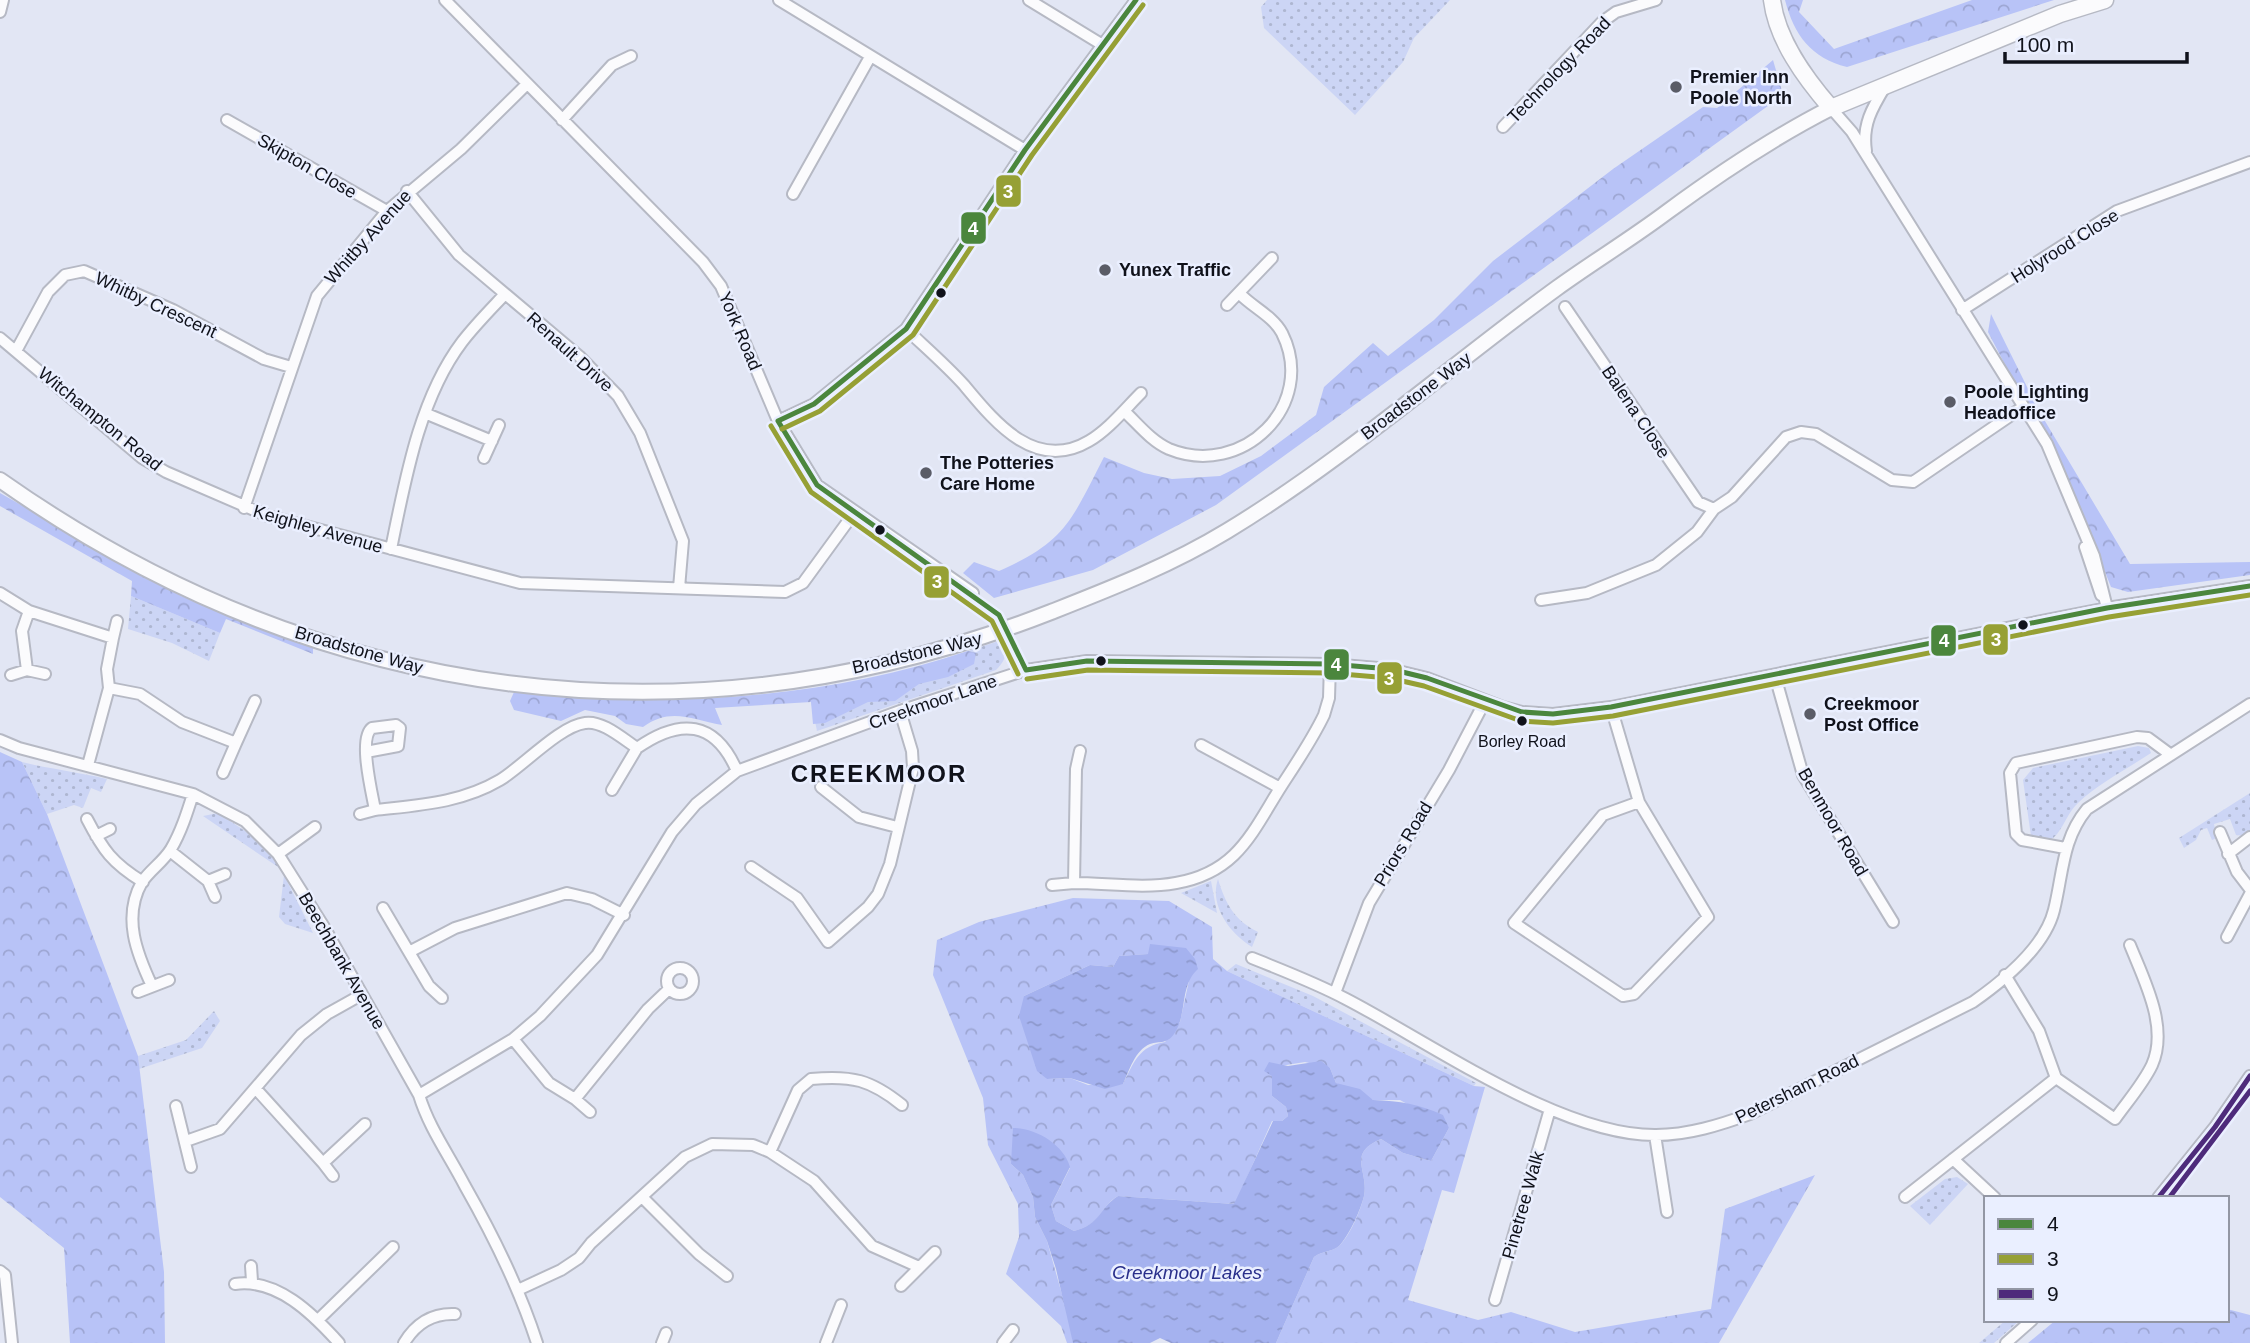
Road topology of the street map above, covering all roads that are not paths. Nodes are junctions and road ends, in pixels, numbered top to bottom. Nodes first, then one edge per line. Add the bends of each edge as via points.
1 (2, 0) edge
2 (445, 0) edge
3 (779, 0) edge
4 (1029, 0) edge
5 (1136, 0) edge
6 (1656, 0) edge
7 (1772, 0) edge
8 (2105, 0) edge
9 (0, 12) edge
10 (1101, 44) junction
11 (631, 56) dead end
12 (870, 58) junction
13 (1887, 83) junction
14 (526, 85) junction
15 (1831, 108) junction
16 (227, 120) dead end
17 (562, 120) junction
18 (1503, 127) dead end
19 (1025, 150) junction
20 (1866, 154) junction
21 (2250, 162) edge
22 (407, 191) junction
23 (793, 194) dead end
24 (387, 211) junction
25 (1272, 258) dead end
26 (505, 293) junction
27 (1239, 293) junction
28 (1227, 305) dead end
29 (1565, 307) dead end
30 (1962, 310) junction
31 (906, 329) junction
32 (0, 338) edge
33 (16, 351) junction
34 (291, 367) junction
35 (1141, 393) dead end
36 (2023, 407) junction
37 (1124, 411) junction
38 (427, 414) junction
39 (778, 421) junction
40 (499, 425) dead end
41 (492, 441) junction
42 (484, 458) dead end
43 (0, 480) edge
44 (244, 508) junction
45 (1714, 509) junction
46 (854, 513) junction
47 (391, 549) junction
48 (2250, 586) edge
49 (679, 588) junction
50 (0, 593) edge
51 (972, 593) dead end
52 (1541, 600) dead end
53 (2107, 608) junction
54 (29, 611) junction
55 (117, 621) dead end
56 (113, 638) junction
57 (1329, 664) junction
58 (27, 670) junction
59 (45, 674) dead end
60 (11, 676) dead end
61 (1774, 676) junction
62 (109, 688) junction
63 (255, 701) dead end
64 (1485, 701) junction
65 (2250, 704) edge
66 (1611, 707) junction
67 (900, 711) junction
68 (0, 740) edge
69 (236, 743) junction
70 (1201, 745) dead end
71 (637, 748) junction
72 (1080, 751) dead end
73 (366, 752) dead end
74 (2171, 755) junction
75 (88, 765) junction
76 (737, 771) junction
77 (223, 773) dead end
78 (821, 787) dead end
79 (1280, 788) junction
80 (612, 790) dead end
81 (193, 794) junction
82 (1639, 802) junction
83 (375, 810) junction
84 (360, 814) dead end
85 (87, 818) dead end
86 (315, 827) dead end
87 (897, 827) junction
88 (110, 829) dead end
89 (2220, 832) dead end
90 (96, 836) junction
91 (2250, 837) edge
92 (2065, 848) junction
93 (170, 852) junction
94 (278, 854) junction
95 (2228, 854) junction
96 (751, 867) dead end
97 (225, 874) dead end
98 (208, 881) junction
99 (143, 882) junction
100 (1074, 883) junction
101 (1052, 885) dead end
102 (2250, 889) edge
103 (2250, 894) edge
104 (215, 897) dead end
105 (383, 908) dead end
106 (624, 915) junction
107 (2221, 916) dead end
108 (2234, 921) junction
109 (1893, 922) dead end
110 (2227, 937) dead end
111 (828, 942) junction
112 (2130, 945) dead end
113 (409, 952) junction
114 (835, 954) dead end
115 (1252, 958) dead end
116 (2005, 975) junction
117 (169, 979) dead end
118 (152, 986) junction
119 (669, 989) dead end
120 (138, 992) dead end
121 (1335, 993) junction
122 (361, 995) junction
123 (442, 998) dead end
124 (513, 1040) junction
125 (2250, 1076) edge
126 (2056, 1078) junction
127 (257, 1090) junction
128 (419, 1095) junction
129 (575, 1099) junction
130 (902, 1105) dead end
131 (176, 1107) dead end
132 (1550, 1109) junction
133 (590, 1112) dead end
134 (365, 1124) dead end
135 (1655, 1135) junction
136 (187, 1141) junction
137 (770, 1153) junction
138 (1953, 1159) junction
139 (323, 1163) junction
140 (191, 1167) dead end
141 (333, 1176) dead end
142 (1993, 1196) edge
143 (2160, 1196) edge
144 (642, 1197) junction
145 (1905, 1197) dead end
146 (1667, 1212) dead end
147 (393, 1247) dead end
148 (935, 1252) dead end
149 (251, 1266) dead end
150 (919, 1267) junction
151 (0, 1270) edge
152 (727, 1276) dead end
153 (252, 1281) junction
154 (235, 1284) dead end
155 (901, 1286) dead end
156 (520, 1289) junction
157 (1495, 1300) dead end
158 (841, 1306) dead end
159 (455, 1314) dead end
160 (318, 1320) junction
161 (2030, 1322) edge
162 (4, 1331) edge
163 (1013, 1331) dead end
164 (12, 1343) edge
165 (339, 1343) edge
166 (404, 1343) edge
167 (537, 1343) edge
168 (826, 1343) edge
169 (1003, 1343) edge
170 (2006, 1343) edge

1 - 9 street
2 - 14 street, York Road
3 - 12 street
4 - 10 street
5 - 10 street
6 - 18 street, Technology Road via 1616,12 1602,22
7 - 15 main road via 1774,21 1810,83
8 - 13 main road, Broadstone Way
10 - 19 street
11 - 17 street via 612,65
12 - 19 street
12 - 23 street
13 - 15 main road, Broadstone Way
13 - 20 street via 1863,133
14 - 17 street, York Road
14 - 22 street, Whitby Avenue via 461,149
15 - 20 street
15 - 43 street, Broadstone Way via 1713,177 1229,530 1152,572 1001,631 895,660 758,686 660,694 535,688 441,673 361,654 251,618 145,570
16 - 24 street, Skipton Close
17 - 39 street, York Road via 674,230 721,286
19 - 31 street
20 - 30 street
21 - 30 street, Holyrood Close via 2117,211
22 - 24 street, Whitby Avenue
22 - 26 street, Renault Drive via 459,255
24 - 34 street, Whitby Avenue via 317,296
25 - 27 street
26 - 38 street via 461,343
26 - 49 street, Renault Drive via 596,373 629,413 683,541
27 - 28 street
27 - 37 street via 1280,330 1289,353 1283,407 1266,430 1231,453 1200,456 1166,447
29 - 45 street, Balena Close via 1698,502
30 - 36 street
31 - 37 street via 996,424 1031,445 1075,447 1090,441
31 - 39 street via 814,404
32 - 33 street, Witchampton Road
33 - 34 street, Whitby Crescent via 48,292 65,275 84,271 173,310 264,359
33 - 44 street, Witchampton Road via 142,458
34 - 44 street, Whitby Avenue
35 - 37 street
36 - 45 street via 1913,482 1892,480 1816,434 1801,432 1786,437 1732,497
36 - 53 street via 2047,443 2094,556
38 - 41 street
38 - 47 street via 414,442
39 - 46 street, York Road via 817,485
40 - 41 street
41 - 42 street
44 - 47 street, Keighley Avenue
45 - 52 street via 1697,532 1656,565 1587,593
46 - 49 street, Keighley Avenue via 803,583 785,592
46 - 51 street, York Road
47 - 49 street, Keighley Avenue via 520,583
48 - 53 street, Creekmoor Lane
50 - 54 street
53 - 61 street, Creekmoor Lane
54 - 56 street
54 - 58 street via 22,631
55 - 56 street
56 - 62 street via 107,669
57 - 64 street, Creekmoor Lane via 1390,669
57 - 67 street, Creekmoor Lane via 1073,662 1026,670
57 - 79 street via 1324,715
58 - 59 street
58 - 60 street
61 - 66 street, Creekmoor Lane
61 - 109 street, Benmoor Road via 1803,775
62 - 69 street via 140,694 182,722
62 - 75 street
63 - 69 street
64 - 66 street, Creekmoor Lane via 1553,715
64 - 121 street, Priors Road via 1368,903
65 - 74 street, Petersham Road
66 - 82 street
67 - 76 street, Creekmoor Lane
67 - 87 street via 913,768
68 - 75 street, Beechbank Avenue
69 - 77 street
70 - 79 street
71 - 76 street via 671,730 697,728 715,737
71 - 80 street
71 - 83 street via 596,723 584,723 471,795 450,802
72 - 100 street
73 - 83 street
74 - 92 street, Petersham Road via 2087,809
74 - 92 street via 2148,738 2137,737 2016,763 2010,773 2017,834 2022,840
75 - 81 street, Beechbank Avenue
76 - 106 street, Creekmoor Lane via 696,804 672,832
78 - 87 street via 859,817
79 - 100 street via 1240,852 1214,871 1174,884
81 - 93 street
81 - 94 street, Beechbank Avenue via 245,821
82 - 82 street via 1708,917 1634,994 1623,996 1514,923 1603,815
83 - 84 street
85 - 90 street
86 - 94 street
87 - 111 street via 878,894
88 - 90 street
89 - 95 street
90 - 99 street via 116,865
91 - 95 street
92 - 116 street, Petersham Road via 2048,928
93 - 98 street
93 - 99 street
94 - 122 street, Beechbank Avenue
95 - 102 street
96 - 111 street via 797,898
97 - 98 street
98 - 104 street
99 - 118 street via 132,927
100 - 101 street
103 - 108 street
105 - 113 street
106 - 113 street via 567,893 455,928
106 - 124 street, Creekmoor Lane via 597,956
107 - 108 street
108 - 110 street
111 - 114 street
112 - 126 street via 2148,990 2158,1039 2151,1067 2118,1123
113 - 123 street via 429,986
115 - 121 street, Petersham Road
116 - 126 street via 2039,1031
116 - 135 street, Petersham Road via 1973,1002 1750,1114 1688,1132
117 - 118 street
118 - 120 street
119 - 129 street
121 - 132 street, Petersham Road
122 - 127 street via 301,1035
122 - 128 street, Beechbank Avenue
124 - 128 street, Creekmoor Lane
124 - 129 street via 550,1083
125 - 143 street
126 - 138 street
127 - 136 street via 220,1129
127 - 139 street
128 - 156 street, Beechbank Avenue via 428,1123
129 - 133 street
130 - 137 street via 861,1079 811,1079 798,1090
131 - 136 street
132 - 135 street, Petersham Road via 1584,1123
132 - 157 street, Pinetree Walk
134 - 139 street
135 - 146 street
136 - 140 street
137 - 144 street via 753,1145 712,1144 685,1157
137 - 150 street via 814,1181 872,1246
138 - 142 street
138 - 145 street
139 - 141 street
144 - 152 street
144 - 156 street via 579,1258
147 - 160 street
148 - 150 street
149 - 153 street
150 - 155 street
151 - 162 street via 5,1275
153 - 154 street
153 - 160 street via 272,1287
156 - 167 street, Beechbank Avenue
158 - 168 street
159 - 166 street via 437,1313
160 - 165 street
161 - 170 street
162 - 164 street
163 - 169 street

